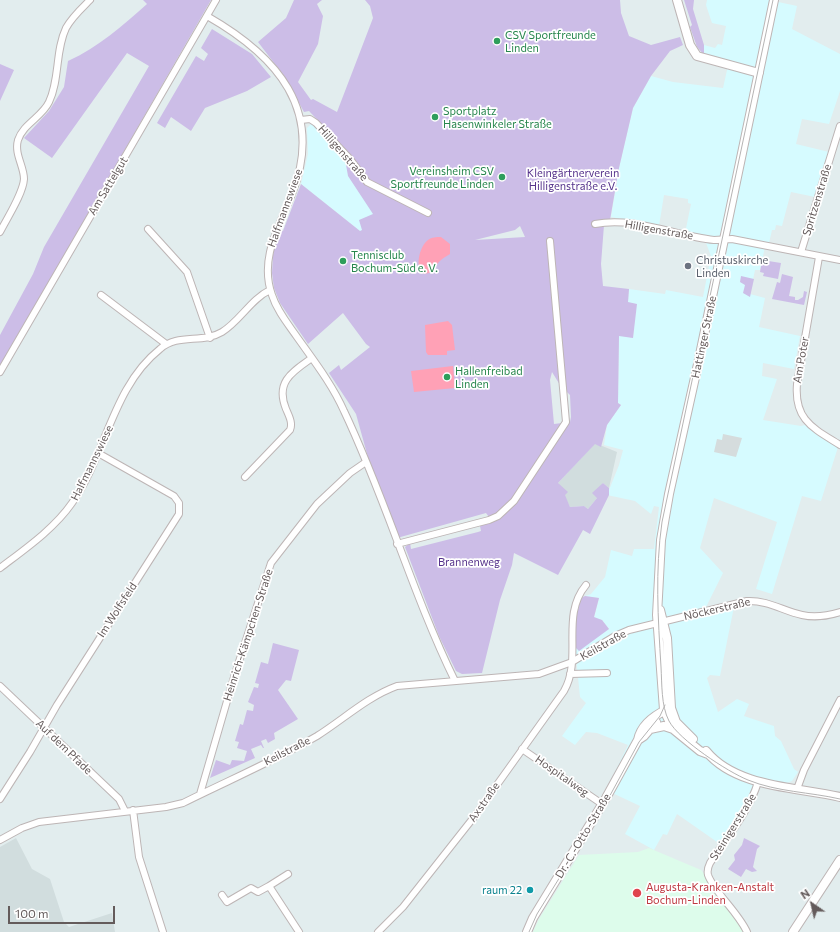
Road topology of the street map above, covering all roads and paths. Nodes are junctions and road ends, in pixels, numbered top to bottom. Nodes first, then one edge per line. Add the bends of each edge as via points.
1 (90, 0) edge
2 (216, 0) edge
3 (676, 0) edge
4 (774, 0) edge
5 (207, 16) junction
6 (759, 73) junction
7 (301, 120) junction
8 (840, 126) edge
9 (428, 213) dead end
10 (595, 224) dead end
11 (148, 229) dead end
12 (0, 232) edge
13 (724, 239) junction
14 (550, 240) dead end
15 (801, 252) junction
16 (819, 256) junction
17 (840, 260) edge
18 (270, 290) junction
19 (101, 295) dead end
20 (210, 338) junction
21 (166, 344) junction
22 (312, 358) junction
23 (0, 372) edge
24 (840, 445) edge
25 (98, 453) junction
26 (366, 462) junction
27 (245, 477) dead end
28 (397, 544) junction
29 (0, 568) edge
30 (586, 585) dead end
31 (840, 612) edge
32 (661, 621) junction
33 (572, 662) junction
34 (570, 674) junction
35 (607, 674) dead end
36 (455, 681) junction
37 (0, 686) edge
38 (840, 700) edge
39 (667, 710) junction
40 (44, 728) junction
41 (650, 729) junction
42 (673, 729) junction
43 (638, 740) junction
44 (522, 749) junction
45 (708, 754) junction
46 (758, 782) junction
47 (797, 789) junction
48 (200, 794) junction
49 (840, 797) edge
50 (0, 799) edge
51 (602, 804) junction
52 (132, 810) junction
53 (125, 811) junction
54 (0, 840) edge
55 (840, 860) edge
56 (288, 874) dead end
57 (269, 886) junction
58 (222, 895) dead end
59 (163, 932) edge
60 (299, 932) edge
61 (378, 932) edge
62 (527, 932) edge
63 (747, 932) edge
64 (793, 932) edge

1 - 12 street via 66,28 49,101 42,112 20,134 18,146 23,184
2 - 5 street, Am Sattelgut
3 - 6 street via 695,54
4 - 6 street, Hattinger Straße
5 - 7 street, Halfmannswiese via 244,38 270,63 291,94
5 - 23 street, Am Sattelgut
6 - 13 street, Hattinger Straße
7 - 9 street, Hilligenstraße via 310,119 316,123 350,159 367,182
7 - 18 street, Halfmannswiese via 304,141 302,158 297,179 270,250
8 - 15 street, Spritzenstraße
10 - 13 street, Hilligenstraße via 608,221 714,240
11 - 20 street via 187,272
13 - 15 street, Hilligenstraße
13 - 32 street, Hattinger Straße via 666,509 659,568 658,606
14 - 28 street via 566,422 514,501 498,516
15 - 16 street, Hilligenstraße
16 - 17 street, Hilligenstraße
16 - 24 street, Am Poter via 796,399 799,410 811,426
18 - 20 street, Halfmannswiese via 227,328
18 - 22 street via 281,314
19 - 21 street
20 - 21 street, Halfmannswiese via 177,339
21 - 25 street, Halfmannswiese via 142,365 131,381
22 - 26 street via 340,402
22 - 27 street via 291,373 284,384 283,399 291,423 290,430
25 - 29 street, Halfmannswiese via 71,504 27,548
25 - 40 street, Im Wolfsfeld via 174,496 179,503 180,512
26 - 28 street
26 - 48 street, Heinrich-Kämpchen-Straße via 350,473 317,504 271,563
28 - 36 street via 436,642
30 - 33 street, Keilstraße via 579,593 574,614
31 - 32 street, Nöckerstraße via 823,616 802,615 754,601
32 - 33 street, Keilstraße via 615,636
32 - 39 street, Hattinger Straße via 667,638 669,660
33 - 34 street, Axstraße
33 - 36 street, Keilstraße via 539,674
34 - 35 street, Keilstraße
34 - 44 street, Axstraße via 564,691
36 - 48 street, Keilstraße via 397,686 380,692 316,736
37 - 40 street, Auf dem Pfade
38 - 47 street
39 - 41 street, Dr.-C.-Otto-Straße
39 - 42 street, Hattinger Straße
39 - 43 street, Dr.-C.-Otto-Straße via 654,716 640,732
39 - 45 street, Hattinger Straße via 680,727
40 - 50 street, Im Wolfsfeld
40 - 53 street, Auf dem Pfade via 119,799
41 - 42 street via 664,726
41 - 43 street, Dr.-C.-Otto-Straße
42 - 45 street, Hattinger Straße via 700,751
43 - 51 street, Dr.-C.-Otto-Straße
44 - 51 street, Hospitalweg
44 - 61 street, Axstraße via 460,836 403,908
45 - 46 street, Hattinger Straße via 733,771
46 - 47 street, Hattinger Straße
46 - 63 street, Steinigerstraße via 755,794 745,811 710,863 708,874 742,920
47 - 49 street, Hattinger Straße
48 - 52 street, Keilstraße via 176,805
51 - 62 street, Dr.-C.-Otto-Straße
52 - 53 street, Keilstraße
52 - 59 street via 139,857
53 - 54 street, Keilstraße via 31,824
55 - 64 street
56 - 57 street
57 - 58 street via 258,892 251,888 227,902
57 - 60 street

